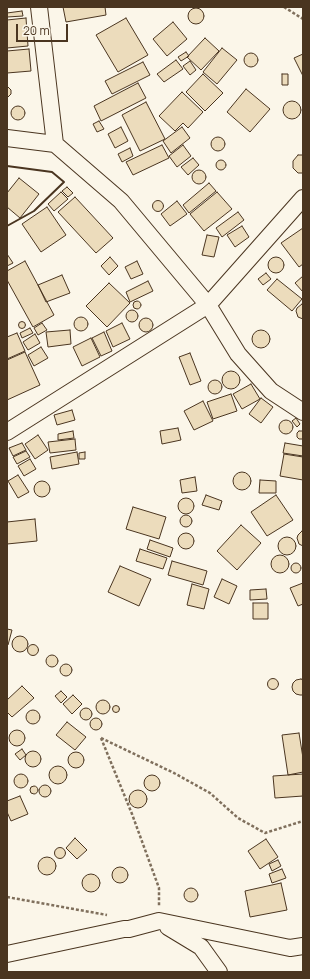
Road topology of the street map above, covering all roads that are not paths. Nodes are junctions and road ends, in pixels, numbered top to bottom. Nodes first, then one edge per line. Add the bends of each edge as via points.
1 (39, 7) edge
2 (7, 138) edge
3 (55, 144) junction
4 (303, 198) edge
5 (208, 305) junction
6 (303, 412) edge
7 (7, 432) edge
8 (158, 921) junction
9 (303, 946) edge
10 (7, 954) edge
11 (219, 972) edge

1 - 3 street
2 - 3 street
3 - 5 street via 121,201
4 - 5 street
5 - 6 street via 238,354 271,391
5 - 7 street
8 - 9 street via 290,948
8 - 10 street
8 - 11 street via 201,947

